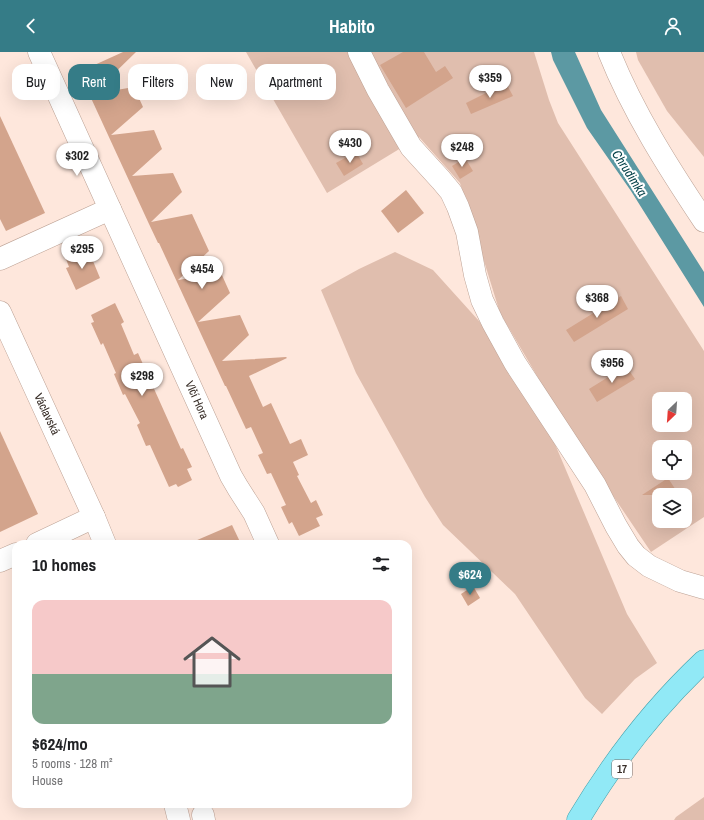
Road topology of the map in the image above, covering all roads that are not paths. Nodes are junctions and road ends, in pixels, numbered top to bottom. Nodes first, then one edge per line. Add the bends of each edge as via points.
1 (39, 52) edge
2 (359, 52) edge
3 (609, 52) edge
4 (110, 209) junction
5 (704, 221) edge
6 (0, 259) edge
7 (0, 312) edge
8 (94, 517) junction
9 (45, 540) edge
10 (103, 540) edge
11 (266, 540) edge
12 (12, 556) edge
13 (0, 561) edge
14 (704, 588) edge
15 (703, 663) edge
16 (650, 719) junction
17 (176, 808) edge
18 (179, 820) edge
19 (578, 820) edge
20 (593, 820) edge

1 - 4 street, Vlčí Hora
2 - 14 street via 412,148 451,192 467,232 480,294 493,323 515,363 595,485 628,546 649,566 680,581
3 - 5 street via 647,131
4 - 6 street
4 - 11 street, Vlčí Hora via 232,476
7 - 8 street, Václavská
8 - 9 street
8 - 10 street, Václavská
12 - 13 street
15 - 16 main road, 17
16 - 19 main road, 17 via 606,775
16 - 20 main road, 17
17 - 18 street

